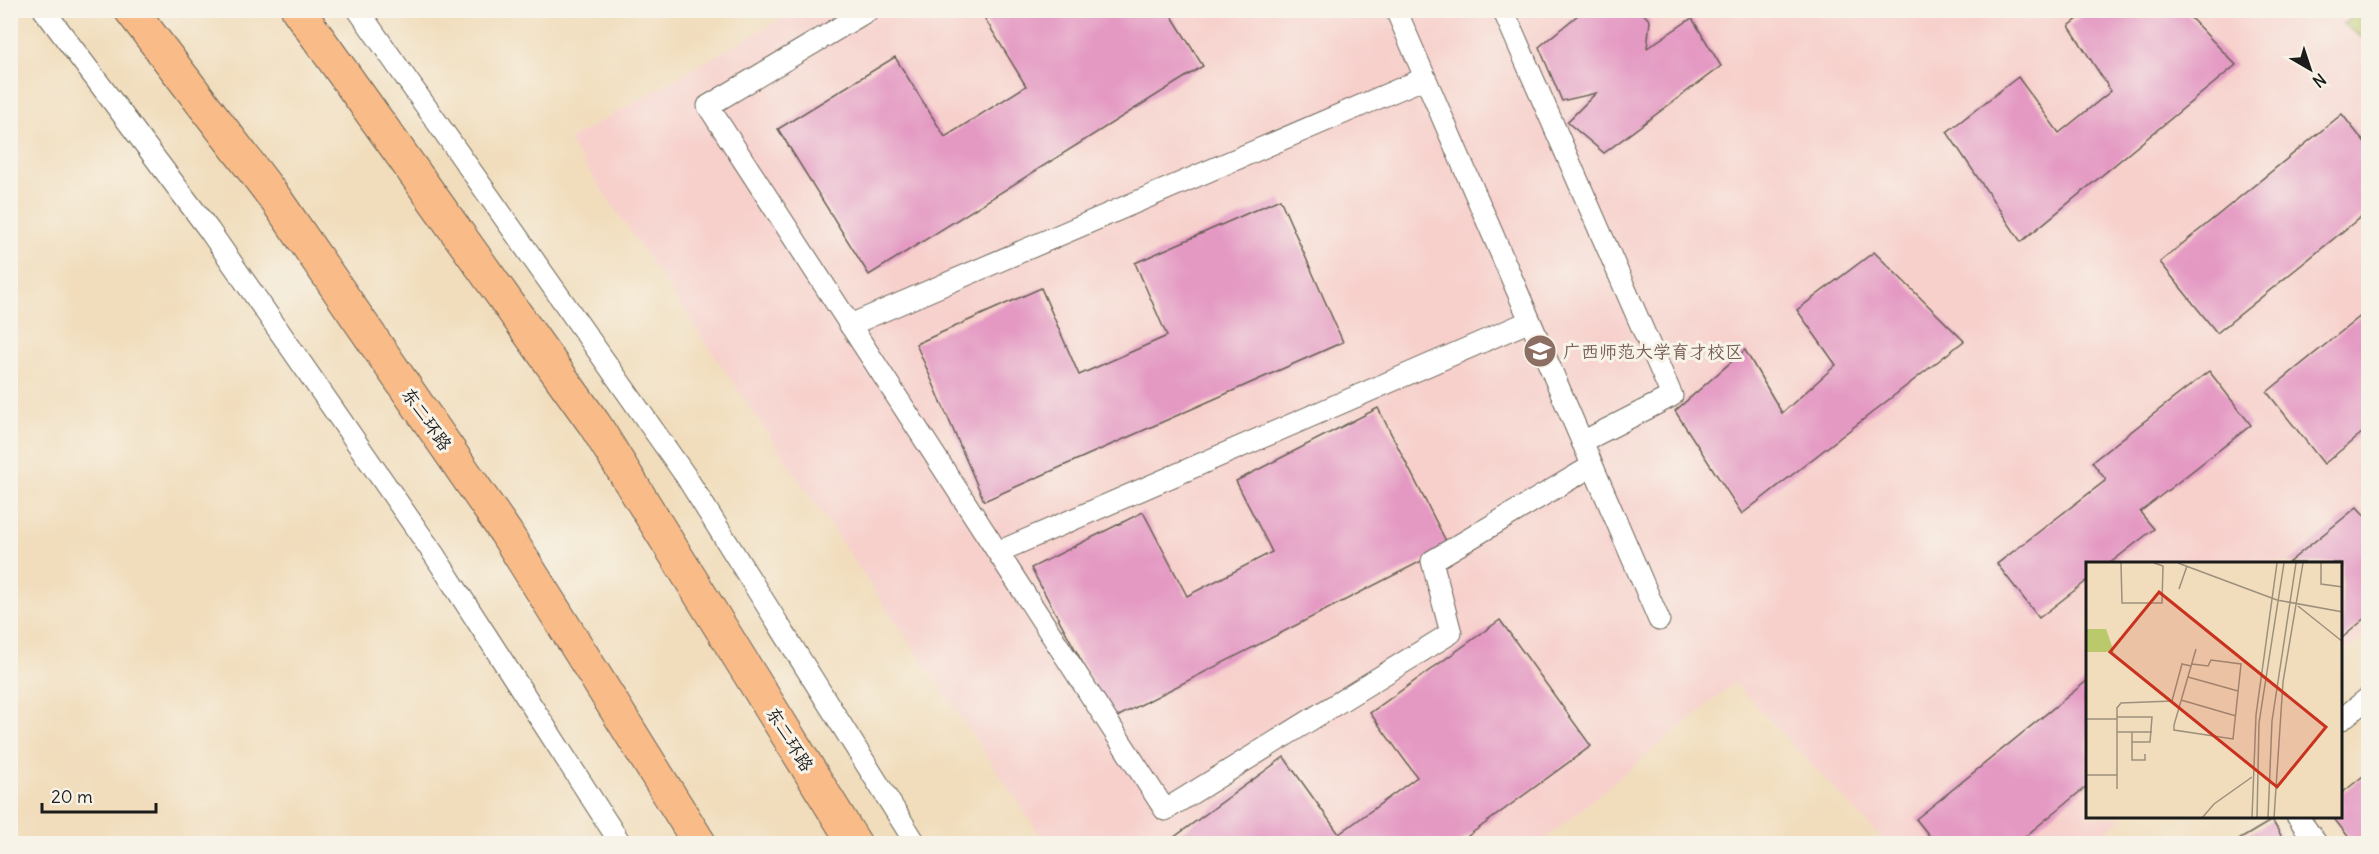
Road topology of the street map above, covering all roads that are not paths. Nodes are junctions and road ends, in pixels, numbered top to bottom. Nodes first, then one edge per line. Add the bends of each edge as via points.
1 (44, 10) edge
2 (131, 10) edge
3 (298, 10) edge
4 (358, 10) edge
5 (869, 10) edge
6 (1396, 10) edge
7 (1506, 10) edge
8 (1425, 78) junction
9 (1530, 321) junction
10 (850, 325) junction
11 (1582, 442) junction
12 (1592, 466) junction
13 (998, 552) junction
14 (1659, 620) dead end
15 (2368, 698) edge
16 (2343, 718) edge
17 (2298, 818) edge
18 (621, 843) edge
19 (700, 843) edge
20 (855, 843) edge
21 (916, 843) edge
22 (2317, 843) edge

1 - 18 lane via 209,230 427,543
2 - 19 main road, 东二环路 via 277,201 506,533
3 - 20 main road, 东二环路 via 595,425
4 - 21 lane via 685,475
5 - 10 lane via 708,106
6 - 8 lane
7 - 11 lane via 1672,396
8 - 9 lane
8 - 10 lane
9 - 11 lane
9 - 13 lane
10 - 13 lane
11 - 12 lane
12 - 13 lane via 1432,561 1451,633 1165,810
12 - 14 lane
15 - 16 lane
17 - 22 lane

